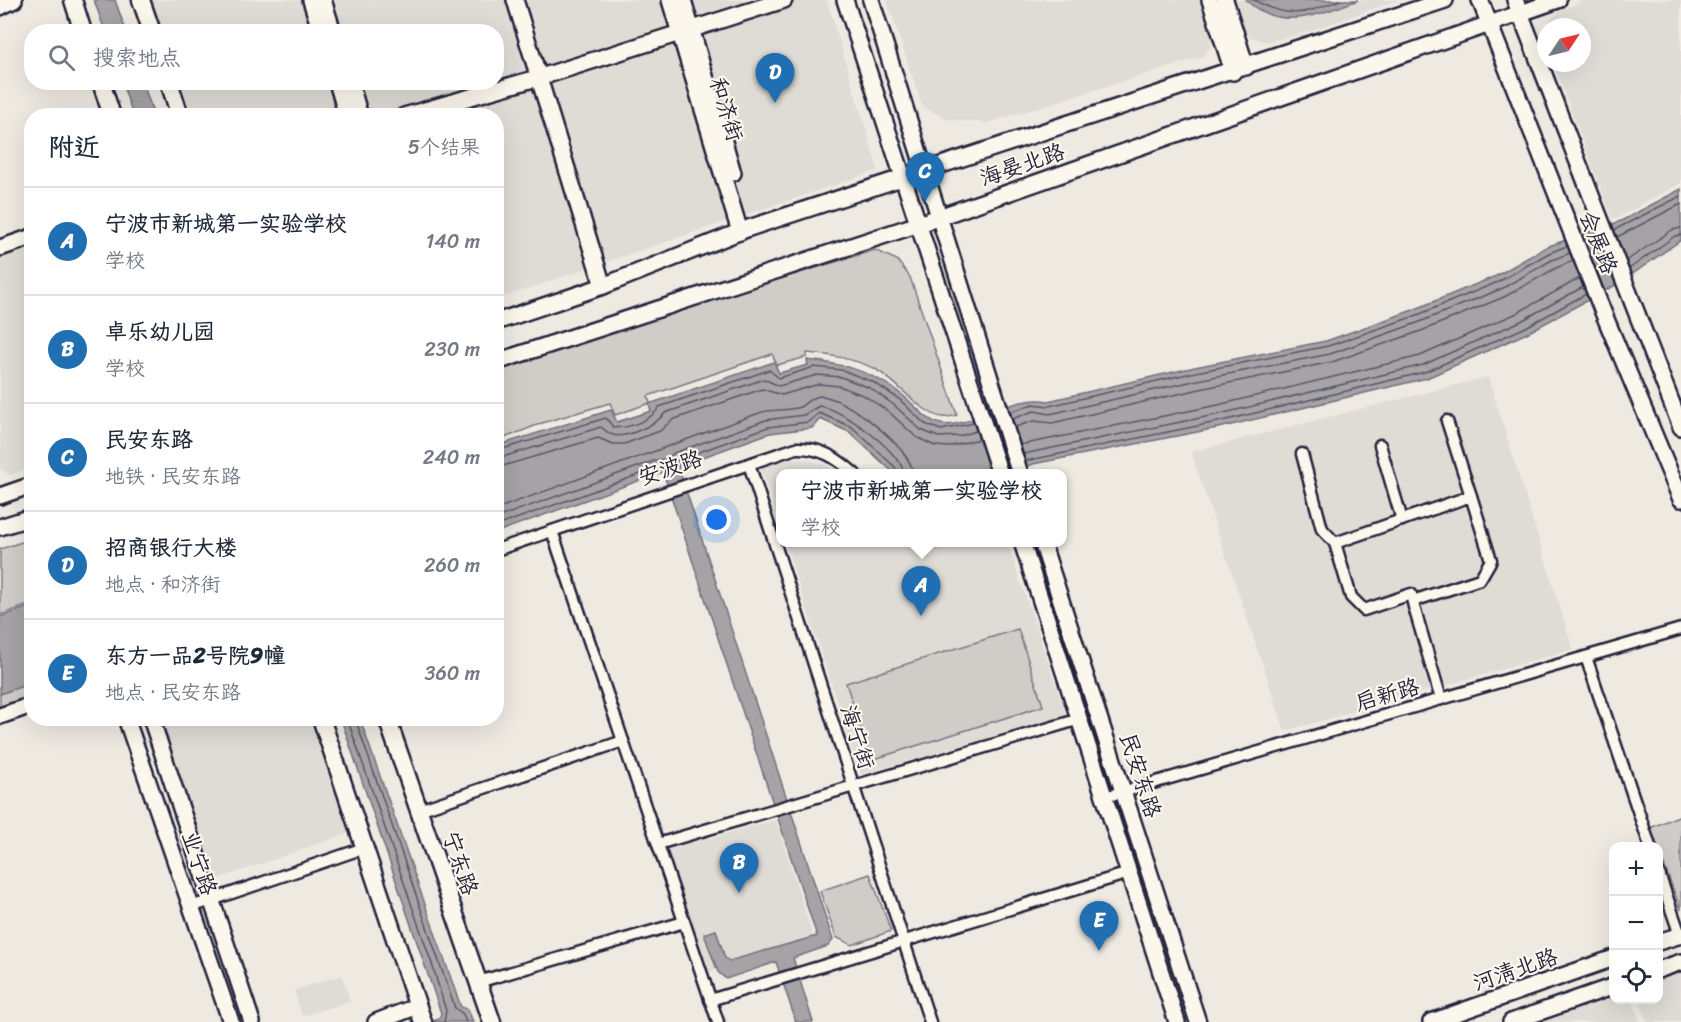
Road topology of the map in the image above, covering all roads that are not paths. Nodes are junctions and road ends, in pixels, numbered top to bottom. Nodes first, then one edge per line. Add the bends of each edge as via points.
1 (14, 0) edge
2 (73, 0) edge
3 (141, 0) edge
4 (311, 0) edge
5 (323, 0) edge
6 (515, 0) edge
7 (670, 0) edge
8 (682, 0) edge
9 (784, 0) edge
10 (845, 0) edge
11 (871, 0) edge
12 (1210, 0) edge
13 (1225, 0) edge
14 (1445, 0) edge
15 (1480, 0) edge
16 (1515, 0) edge
17 (1558, 0) edge
18 (0, 7) edge
19 (1520, 15) junction
20 (80, 24) edge
21 (149, 24) edge
22 (318, 24) edge
23 (330, 24) edge
24 (1489, 25) junction
25 (686, 33) junction
26 (1239, 69) junction
27 (539, 77) junction
28 (504, 87) edge
29 (104, 90) edge
30 (172, 90) edge
31 (339, 90) edge
32 (352, 90) edge
33 (494, 90) edge
34 (109, 108) edge
35 (177, 108) edge
36 (345, 108) edge
37 (358, 108) edge
38 (432, 108) edge
39 (924, 172) junction
40 (904, 179) junction
41 (938, 217) junction
42 (919, 224) junction
43 (745, 230) junction
44 (24, 240) edge
45 (0, 248) edge
46 (603, 286) junction
47 (504, 319) edge
48 (504, 359) edge
49 (1447, 421) dead end
50 (1681, 427) edge
51 (1380, 445) dead end
52 (1302, 454) dead end
53 (749, 464) junction
54 (1018, 468) edge
55 (848, 469) edge
56 (998, 469) edge
57 (24, 488) edge
58 (0, 496) edge
59 (1471, 496) junction
60 (1681, 499) edge
61 (24, 520) edge
62 (1402, 520) junction
63 (0, 527) edge
64 (552, 531) junction
65 (1335, 543) junction
66 (504, 547) edge
67 (1023, 547) edge
68 (1043, 547) edge
69 (1413, 601) junction
70 (1681, 629) edge
71 (1586, 657) junction
72 (1441, 699) junction
73 (24, 708) edge
74 (0, 716) edge
75 (1080, 719) junction
76 (129, 726) edge
77 (154, 726) edge
78 (324, 726) edge
79 (390, 726) edge
80 (623, 741) junction
81 (853, 786) junction
82 (1123, 792) junction
83 (1105, 797) junction
84 (419, 810) junction
85 (1649, 842) edge
86 (658, 844) junction
87 (364, 848) junction
88 (1129, 873) junction
89 (1663, 883) edge
90 (212, 900) junction
91 (191, 907) junction
92 (684, 922) junction
93 (1681, 935) edge
94 (1663, 941) edge
95 (904, 942) junction
96 (1609, 960) edge
97 (1681, 962) edge
98 (1663, 969) edge
99 (478, 982) junction
100 (1609, 988) edge
101 (710, 1000) junction
102 (420, 1014) edge
103 (231, 1022) edge
104 (252, 1022) edge
105 (376, 1022) edge
106 (492, 1022) edge
107 (718, 1022) edge
108 (930, 1022) edge
109 (1178, 1022) edge
110 (1198, 1022) edge
111 (1431, 1022) edge
112 (1510, 1022) edge

1 - 18 main road
2 - 20 main road
3 - 21 main road
4 - 22 main road
5 - 23 main road
6 - 27 main road
7 - 25 main road, 和济街
8 - 25 main road, 和济街
9 - 25 main road
10 - 40 main road
11 - 39 main road
12 - 26 main road
13 - 26 main road
14 - 26 main road, 海晏北路
15 - 24 main road, 会展路
16 - 19 main road, 会展路
17 - 19 main road, 海晏北路
19 - 24 main road, 海晏北路
19 - 50 main road, 会展路
24 - 41 main road, 海晏北路
24 - 60 main road, 会展路
25 - 27 main road
25 - 43 main road, 和济街
26 - 39 main road, 海晏北路
27 - 28 main road
27 - 46 main road
29 - 34 main road
30 - 35 main road
31 - 36 main road
32 - 37 main road
33 - 38 main road
39 - 40 main road, 海晏北路
39 - 41 main road
40 - 42 main road
40 - 43 main road, 海晏北路
41 - 42 main road, 海晏北路
41 - 54 main road
42 - 48 main road, 海晏北路
42 - 56 main road
43 - 46 main road, 海晏北路
44 - 45 main road
46 - 47 main road, 海晏北路
49 - 59 street
51 - 62 street
52 - 65 street via 1322,528
53 - 55 street, 安波路 via 807,448 830,456
53 - 64 street, 安波路
53 - 81 street, 海宁街
57 - 58 main road
59 - 62 street
59 - 69 street via 1491,560 1480,579
61 - 63 main road
62 - 65 street
64 - 66 street, 安波路
64 - 80 street
65 - 69 street via 1351,597 1364,610 1411,594
67 - 75 main road, 民安东路
68 - 82 main road, 民安东路
69 - 72 street
70 - 71 street, 启新路
71 - 72 street, 启新路
71 - 85 street
72 - 82 street, 启新路
73 - 74 main road
75 - 81 street
75 - 83 main road, 民安东路
76 - 91 main road, 业宁路
77 - 90 main road, 业宁路
78 - 87 main road
79 - 84 main road, 宁东路
80 - 84 street
80 - 86 street
81 - 86 street
81 - 95 street, 海宁街
82 - 83 street, 启新路
82 - 110 main road, 民安东路
83 - 88 main road, 民安东路
84 - 99 main road, 宁东路
86 - 92 street
87 - 90 street
87 - 102 main road
88 - 95 street
88 - 109 main road, 民安东路
89 - 93 street
90 - 91 street
90 - 104 main road, 业宁路
91 - 103 main road, 业宁路
92 - 99 street
92 - 101 street
93 - 94 main road
95 - 101 street
95 - 108 street, 海宁街
96 - 111 main road, 河清北路
97 - 98 main road
99 - 106 main road, 宁东路
100 - 112 main road
101 - 107 street
102 - 105 main road

